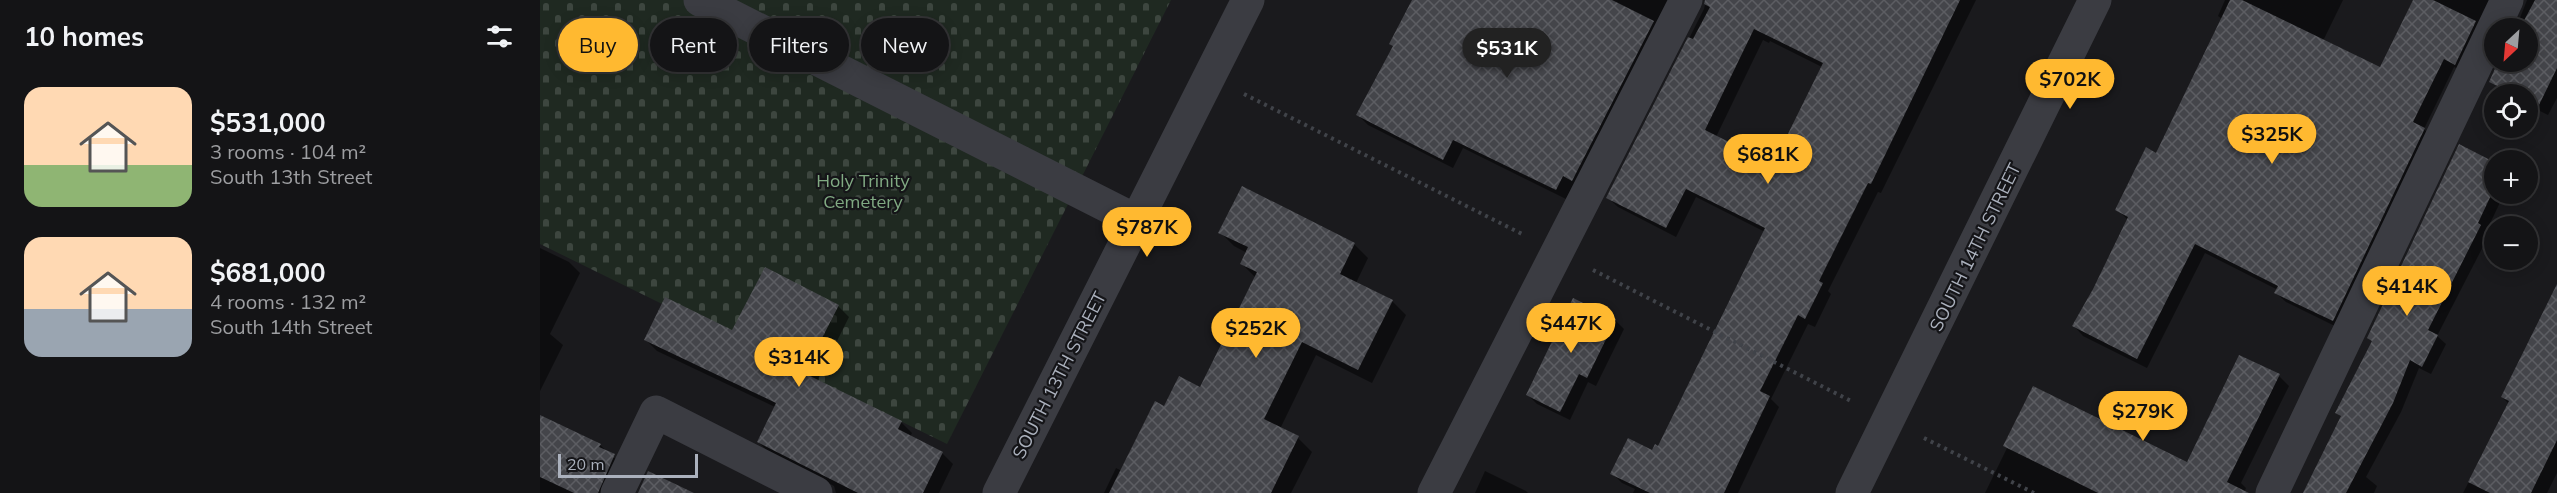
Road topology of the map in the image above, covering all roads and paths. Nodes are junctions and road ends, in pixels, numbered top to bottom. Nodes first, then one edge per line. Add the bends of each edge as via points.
1 (700, 0) edge
2 (1248, 0) edge
3 (1686, 0) edge
4 (2095, 0) edge
5 (2507, 0) edge
6 (1209, 77) junction
7 (1137, 221) junction
8 (1558, 252) junction
9 (1888, 420) junction
10 (617, 493) edge
11 (816, 493) edge
12 (999, 493) edge
13 (1434, 493) edge
14 (1852, 493) edge
15 (2034, 493) edge
16 (2272, 493) edge

1 - 7 street
2 - 6 street, SOUTH 13TH STREET
3 - 8 street
4 - 9 street, SOUTH 14TH STREET
5 - 16 street
6 - 7 street, SOUTH 13TH STREET
6 - 8 path
7 - 12 street, SOUTH 13TH STREET
8 - 9 path
8 - 13 street
9 - 14 street, SOUTH 14TH STREET
9 - 15 path
10 - 11 street via 656,412

